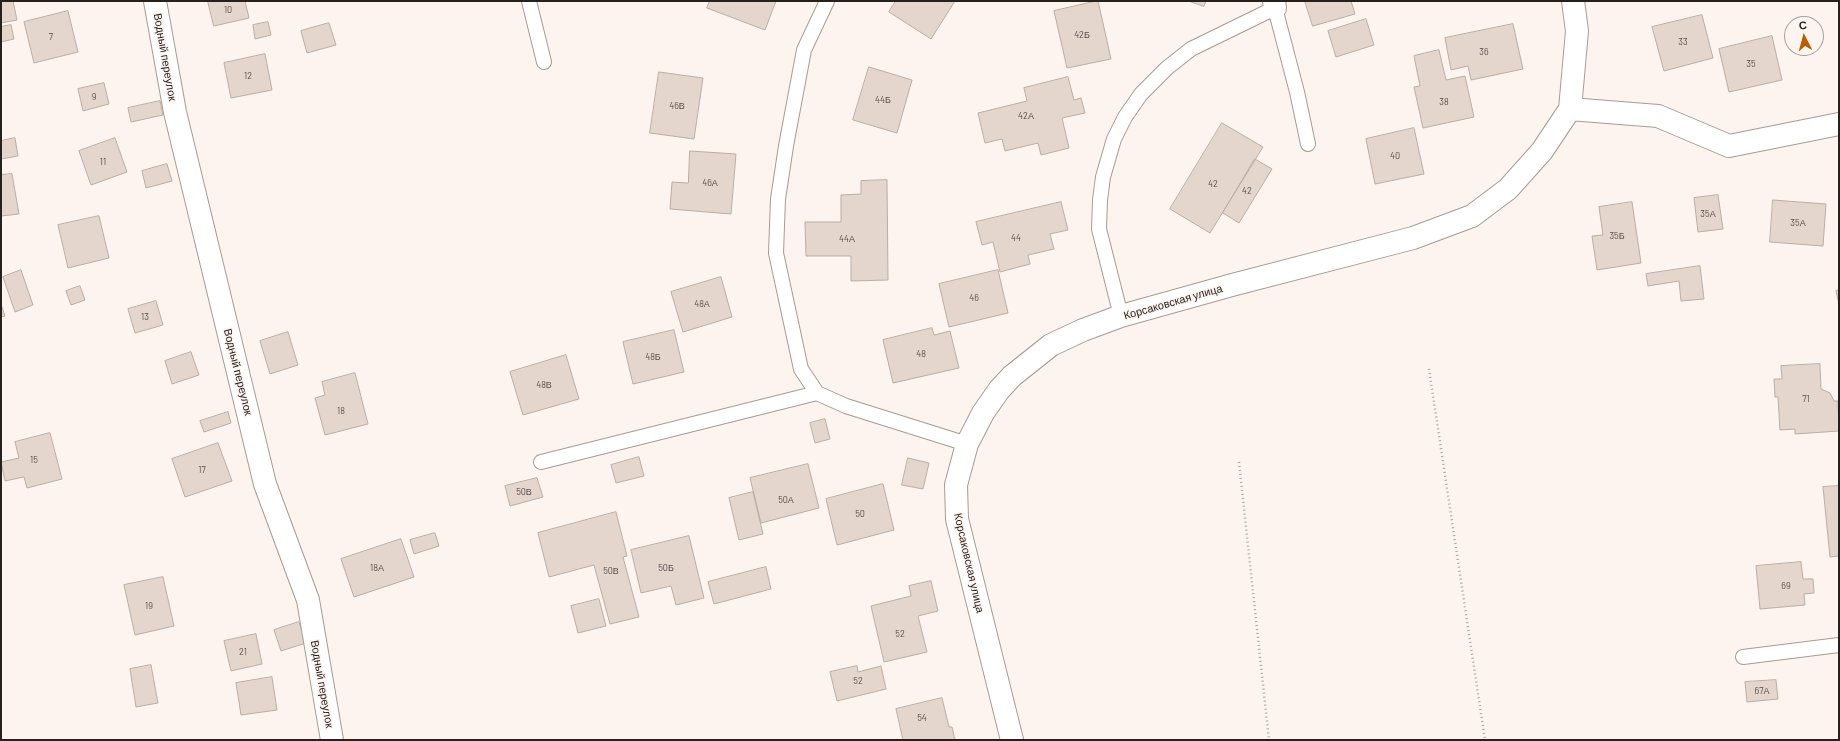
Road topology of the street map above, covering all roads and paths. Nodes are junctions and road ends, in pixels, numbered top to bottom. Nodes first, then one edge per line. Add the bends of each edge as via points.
1 (154, 1) edge
2 (529, 1) edge
3 (827, 1) edge
4 (1574, 1) edge
5 (1274, 4) edge
6 (544, 62) dead end
7 (1570, 109) junction
8 (1839, 124) edge
9 (1308, 144) dead end
10 (1121, 316) junction
11 (1430, 370) dead end
12 (817, 393) junction
13 (967, 444) junction
14 (540, 462) dead end
15 (1239, 462) dead end
16 (1839, 645) edge
17 (1743, 657) dead end
18 (332, 740) edge
19 (1012, 740) edge
20 (1269, 740) edge
21 (1485, 740) edge

1 - 18 street, Водный переулок via 175,112 265,484 308,600
2 - 6 lane
3 - 12 lane via 804,50 778,200 776,253 801,368
4 - 7 street, Корсаковская улица via 1577,31
5 - 9 lane
5 - 10 lane via 1191,49 1167,68 1142,94 1125,117 1114,139 1103,177 1099,229
7 - 8 street via 1658,116 1729,146
7 - 10 street, Корсаковская улица via 1542,151 1508,189 1472,216 1412,238
10 - 13 street, Корсаковская улица via 1083,330 1051,346 1012,376 983,413
11 - 21 path
12 - 13 lane via 846,406
12 - 14 lane
13 - 19 street, Корсаковская улица via 956,485 957,519
15 - 20 path
16 - 17 lane

